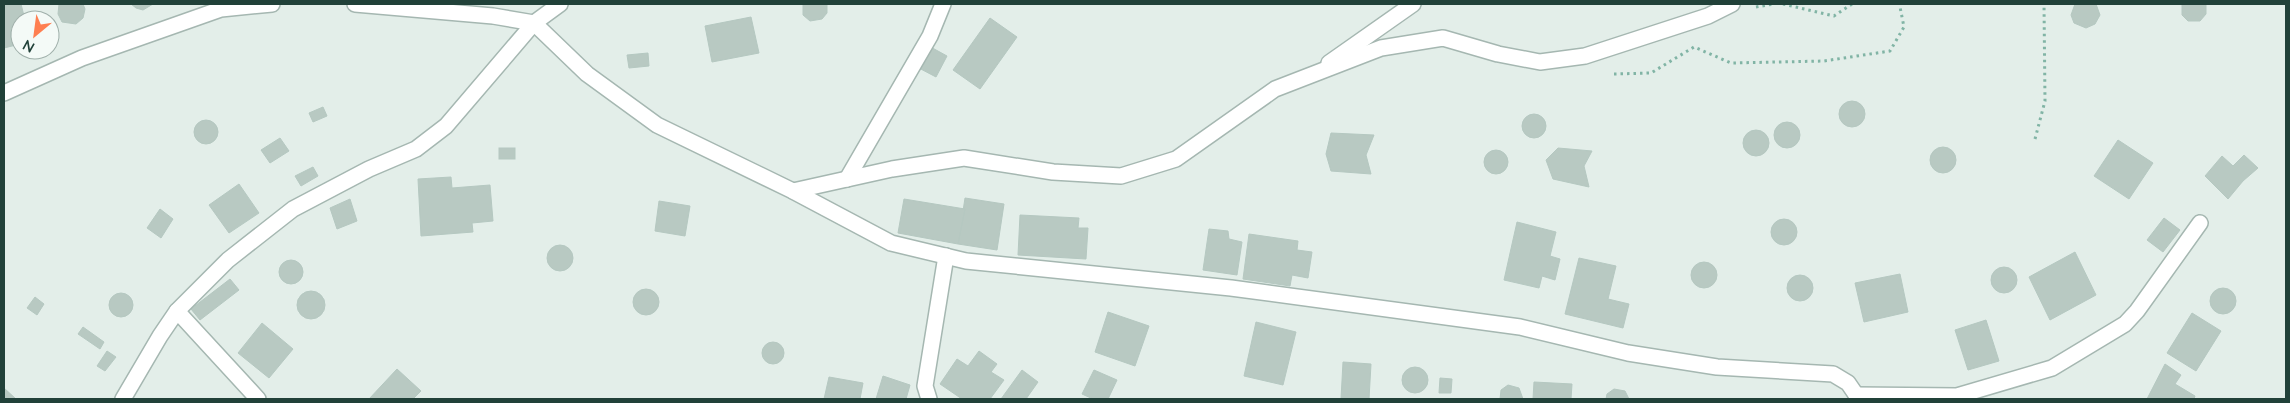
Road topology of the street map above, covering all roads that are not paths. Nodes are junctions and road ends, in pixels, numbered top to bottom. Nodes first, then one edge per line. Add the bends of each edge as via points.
1 (272, 4) edge
2 (355, 4) edge
3 (560, 4) edge
4 (943, 4) edge
5 (1413, 4) edge
6 (1732, 4) edge
7 (534, 23) junction
8 (1308, 78) junction
9 (4, 93) edge
10 (847, 179) junction
11 (792, 191) junction
12 (2200, 223) dead end
13 (946, 256) junction
14 (177, 311) junction
15 (1858, 397) edge
16 (123, 399) edge
17 (258, 399) edge
18 (929, 399) edge

1 - 9 street via 221,9 82,58
2 - 7 street via 493,16
3 - 7 street
4 - 10 street via 930,36
5 - 8 street
6 - 8 street via 1708,16 1585,56 1540,62 1443,38 1382,48
7 - 11 street via 587,74 657,125
7 - 14 street via 446,126 416,149 369,169 293,209 228,260
8 - 10 street via 1275,90 1176,159 1120,176 1053,172 964,158
10 - 11 street
11 - 13 street via 891,243
12 - 15 street via 2125,324 2052,368 1957,396
13 - 15 street via 966,261 1231,288 1520,327 1628,353 1717,367 1833,374 1848,383
13 - 18 street via 925,386
14 - 16 street
14 - 17 street

